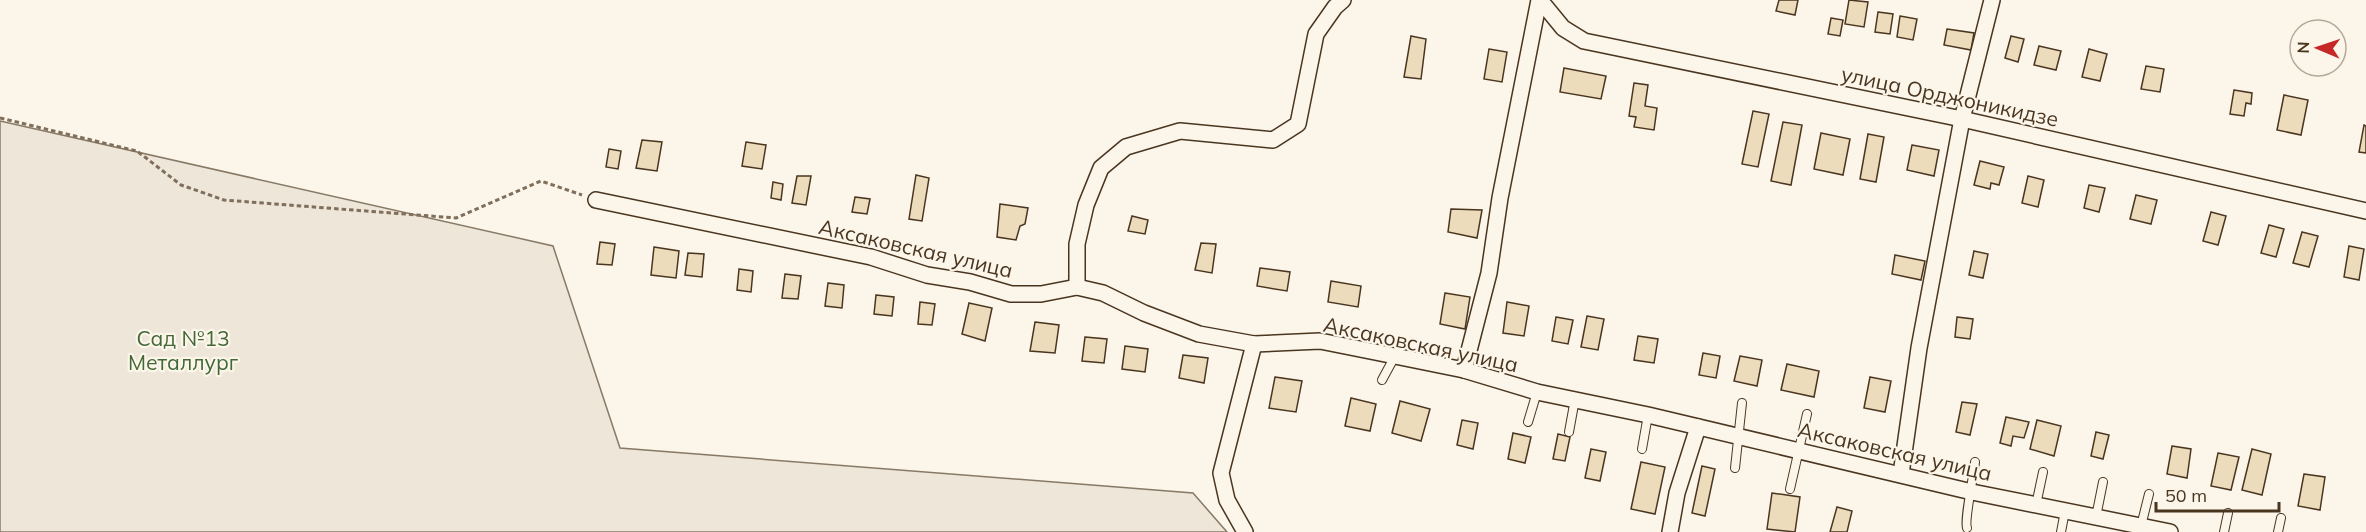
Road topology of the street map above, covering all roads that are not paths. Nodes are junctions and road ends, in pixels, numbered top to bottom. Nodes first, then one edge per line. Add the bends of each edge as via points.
1 (1343, 0) edge
2 (1540, 0) edge
3 (1992, 0) edge
4 (1962, 119) junction
5 (596, 200) road end
6 (2366, 211) edge
7 (1077, 287) junction
8 (1254, 344) junction
9 (1395, 356) junction
10 (1464, 370) junction
11 (1382, 380) dead end
12 (1537, 392) junction
13 (1575, 399) junction
14 (1742, 403) dead end
15 (1807, 414) dead end
16 (1648, 415) junction
17 (1528, 422) dead end
18 (1698, 427) junction
19 (1569, 432) dead end
20 (1739, 437) junction
21 (1642, 449) dead end
22 (1798, 450) junction
23 (1975, 462) dead end
24 (1735, 468) dead end
25 (2043, 472) dead end
26 (1901, 474) junction
27 (2103, 482) dead end
28 (1790, 489) dead end
29 (1972, 492) junction
30 (2149, 494) dead end
31 (2036, 505) junction
32 (2065, 511) junction
33 (2228, 513) dead end
34 (2096, 517) junction
35 (2281, 518) dead end
36 (2141, 526) junction
37 (2117, 527) edge
38 (1967, 528) dead end
39 (1245, 532) edge
40 (1670, 532) edge
41 (2061, 532) edge
42 (2170, 532) edge
43 (2224, 532) edge
44 (2278, 532) edge

1 - 7 street via 1316,34 1298,124 1273,140 1180,131 1126,147 1101,168 1086,205 1077,243
2 - 4 street, улица Орджоникидзе via 1563,28 1584,41
2 - 10 street via 1489,273
3 - 4 street
4 - 6 street, улица Орджоникидзе
4 - 26 street via 1918,348
5 - 7 street, Аксаковская улица via 871,257 927,275 1011,294 1041,294
7 - 8 street, Аксаковская улица via 1103,293 1199,334
8 - 9 street, Аксаковская улица via 1320,341
8 - 39 street via 1221,473 1227,500
9 - 10 street, Аксаковская улица
9 - 11 lane
10 - 12 street, Аксаковская улица
12 - 13 street, Аксаковская улица
12 - 17 lane
13 - 16 street, Аксаковская улица
13 - 19 lane
14 - 20 lane
15 - 22 lane
16 - 18 street, Аксаковская улица
16 - 21 lane
18 - 20 street, Аксаковская улица
18 - 40 street via 1677,493
20 - 22 street, Аксаковская улица
20 - 24 lane
22 - 26 street, Аксаковская улица
22 - 28 lane
23 - 29 lane
25 - 31 lane
26 - 29 street, Аксаковская улица
27 - 34 lane
29 - 31 street, Аксаковская улица
29 - 38 lane via 1964,521
30 - 36 lane
31 - 32 street, Аксаковская улица
32 - 34 street, Аксаковская улица
32 - 41 lane
33 - 43 lane
34 - 37 street, Аксаковская улица
35 - 44 lane
36 - 37 street, Аксаковская улица
36 - 42 street, Аксаковская улица

